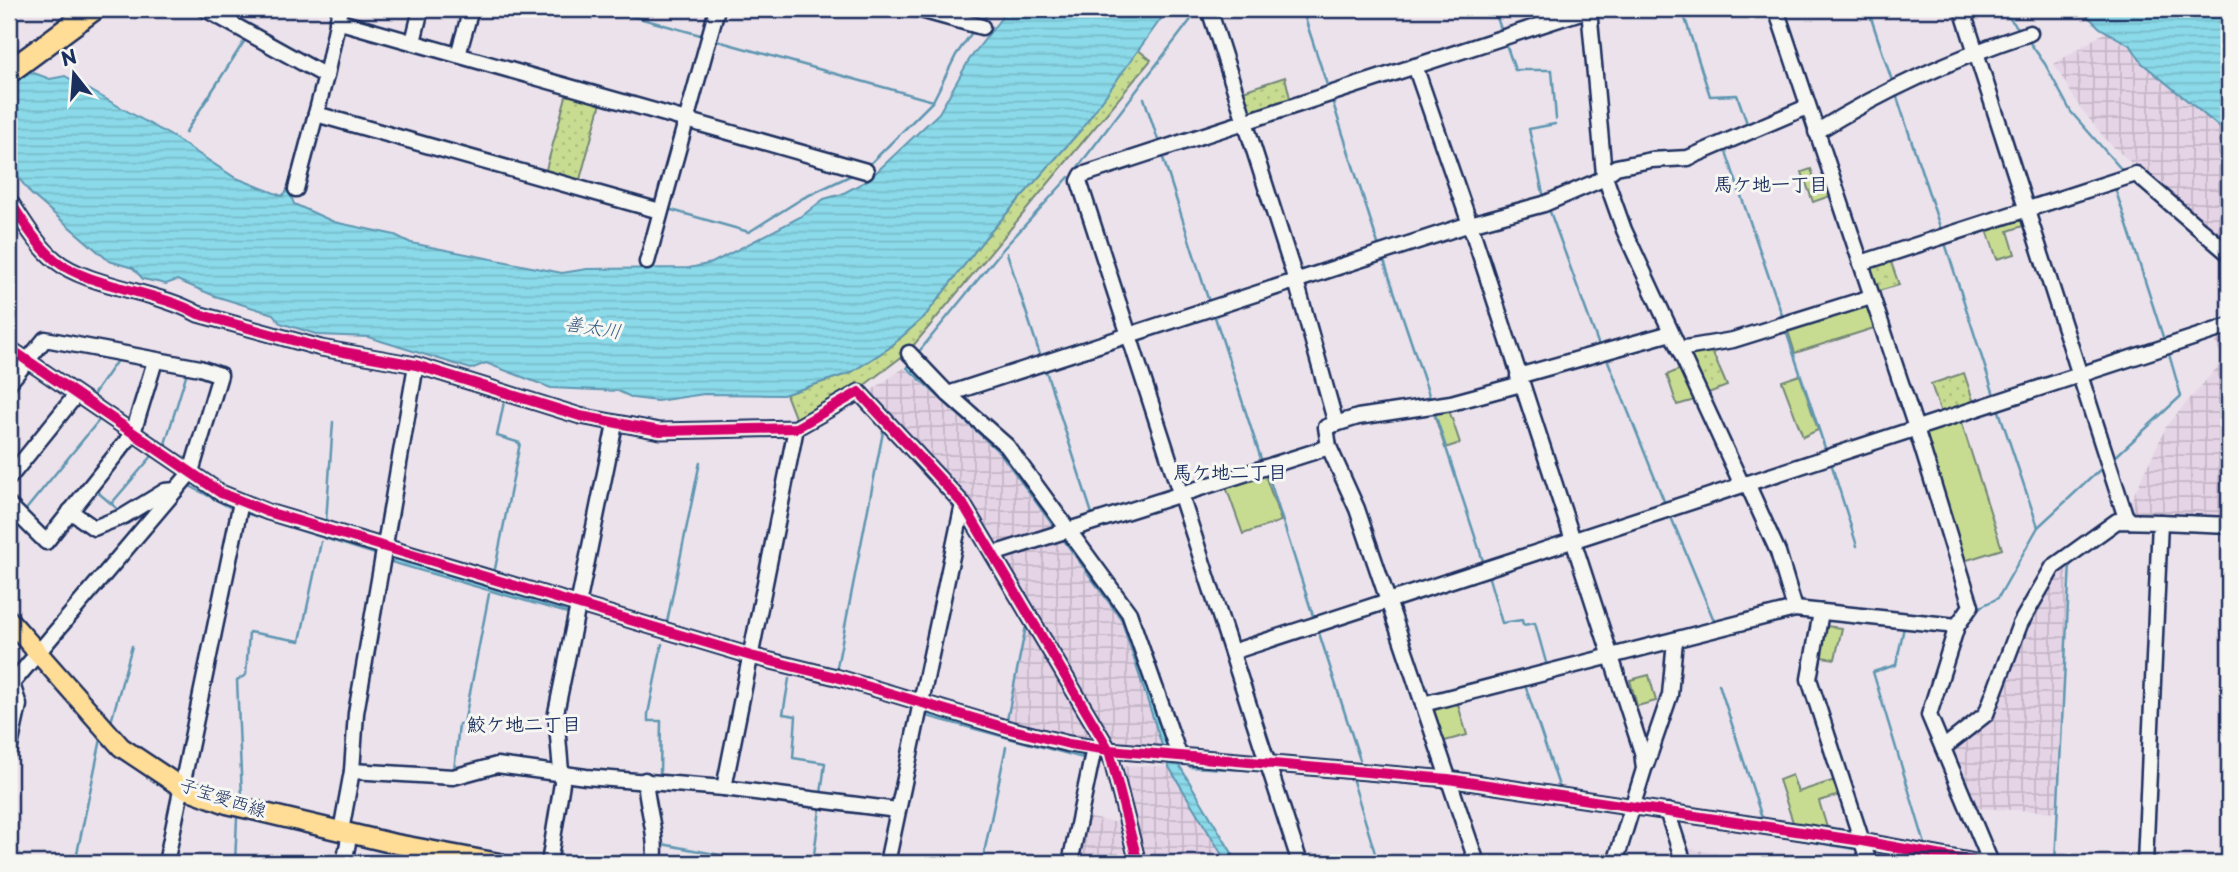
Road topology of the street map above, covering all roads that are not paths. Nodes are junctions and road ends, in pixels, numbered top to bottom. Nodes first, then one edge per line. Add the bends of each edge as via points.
1 (93, 9) edge
2 (205, 9) edge
3 (421, 9) edge
4 (471, 9) edge
5 (717, 9) edge
6 (917, 9) edge
7 (1209, 9) edge
8 (1590, 9) edge
9 (1776, 9) edge
10 (1962, 9) edge
11 (338, 15) edge
12 (982, 27) dead end
13 (2030, 33) dead end
14 (413, 42) junction
15 (1975, 51) junction
16 (458, 55) junction
17 (1415, 66) junction
18 (9, 72) edge
19 (326, 76) junction
20 (1807, 107) junction
21 (316, 114) junction
22 (686, 119) junction
23 (1245, 123) junction
24 (1816, 132) junction
25 (1068, 169) dead end
26 (866, 171) dead end
27 (1604, 174) junction
28 (1080, 178) junction
29 (296, 189) dead end
30 (9, 200) edge
31 (2027, 209) junction
32 (660, 211) junction
33 (1470, 223) junction
34 (2229, 254) edge
35 (647, 262) dead end
36 (1861, 263) junction
37 (1296, 281) junction
38 (1871, 298) junction
39 (2229, 326) edge
40 (1671, 333) junction
41 (1128, 336) junction
42 (9, 348) edge
43 (1679, 349) junction
44 (909, 353) dead end
45 (27, 361) junction
46 (155, 361) junction
47 (416, 365) junction
48 (2082, 374) junction
49 (1519, 380) junction
50 (9, 383) edge
51 (948, 394) junction
52 (76, 395) junction
53 (615, 424) junction
54 (1336, 424) junction
55 (796, 428) junction
56 (1916, 428) junction
57 (133, 433) junction
58 (1329, 447) junction
59 (191, 472) junction
60 (9, 478) edge
61 (1744, 484) junction
62 (177, 490) junction
63 (1180, 495) junction
64 (241, 502) junction
65 (9, 505) edge
66 (963, 505) junction
67 (71, 511) junction
68 (2130, 521) junction
69 (2160, 522) junction
70 (2229, 525) edge
71 (1063, 532) junction
72 (1572, 541) junction
73 (386, 549) junction
74 (993, 554) junction
75 (1387, 601) junction
76 (580, 606) junction
77 (1795, 609) junction
78 (1821, 612) junction
79 (9, 620) edge
80 (1957, 626) junction
81 (1675, 640) junction
82 (1232, 652) junction
83 (39, 655) junction
84 (751, 656) junction
85 (1610, 657) junction
86 (10, 685) edge
87 (921, 703) junction
88 (1423, 704) junction
89 (1094, 748) junction
90 (1943, 748) junction
91 (1109, 750) junction
92 (9, 751) edge
93 (1179, 755) junction
94 (1268, 761) junction
95 (1644, 769) junction
96 (352, 771) junction
97 (560, 774) junction
98 (1448, 779) junction
99 (645, 780) junction
100 (181, 787) junction
101 (724, 788) junction
102 (1635, 806) junction
103 (897, 810) junction
104 (1667, 811) junction
105 (346, 832) junction
106 (1861, 841) junction
107 (166, 863) edge
108 (344, 863) edge
109 (499, 863) edge
110 (549, 863) edge
111 (653, 863) edge
112 (887, 863) edge
113 (1070, 863) edge
114 (1138, 863) edge
115 (1300, 863) edge
116 (1477, 863) edge
117 (1615, 863) edge
118 (1684, 863) edge
119 (1869, 863) edge
120 (1981, 863) edge
121 (1992, 863) edge
122 (2145, 863) edge

1 - 18 highway
2 - 19 street
3 - 14 street
4 - 16 street
5 - 22 street
6 - 12 street
7 - 23 street
8 - 17 street
8 - 27 street
9 - 20 street
10 - 15 street
11 - 14 street
11 - 19 street
13 - 15 street
14 - 16 street
15 - 24 street via 1894,87
15 - 31 street
16 - 22 street
17 - 23 street
17 - 33 street
19 - 21 street
20 - 24 street
20 - 27 street via 1688,158 1651,160
21 - 29 street
21 - 32 street
22 - 26 street
22 - 32 street
23 - 28 street
23 - 37 street
24 - 36 street
25 - 28 street
27 - 33 street via 1598,181 1544,204
27 - 40 street
28 - 41 street
30 - 47 street via 55,260 95,278 198,314 321,348
31 - 34 street via 2136,173
31 - 36 street
31 - 48 street
32 - 35 street
33 - 37 street
33 - 49 street
36 - 38 street
37 - 41 street
37 - 54 street
38 - 43 street via 1732,340
38 - 56 street
39 - 48 street
40 - 43 street
40 - 49 street
41 - 51 street
41 - 63 street
42 - 45 street
43 - 61 street
44 - 51 street
45 - 46 street via 45,339
45 - 50 street
45 - 52 street
46 - 57 street
46 - 59 street via 220,375
47 - 53 street
47 - 73 street
48 - 56 street
48 - 68 street
49 - 54 street via 1451,403
49 - 72 street
51 - 71 street via 1007,446
52 - 57 street
52 - 60 street
53 - 55 street via 660,431
53 - 76 street
54 - 58 street via 1326,427
55 - 66 street via 859,392
55 - 84 street
56 - 61 street
56 - 80 street via 1971,606
57 - 59 street
57 - 67 street
58 - 63 street
58 - 75 street via 1357,509
59 - 62 street
59 - 64 street
61 - 72 street
61 - 77 street via 1778,552
62 - 67 street via 165,491 94,528
62 - 83 street
63 - 71 street
63 - 82 street
64 - 73 street
64 - 100 street
65 - 67 street via 46,542
66 - 74 street
66 - 87 street
68 - 69 street
68 - 90 street via 2118,521 2053,567 2020,624 1986,713
69 - 70 street
69 - 122 street
71 - 74 street
71 - 93 street via 1129,613
72 - 75 street
72 - 85 street
73 - 76 street
73 - 96 street via 356,713
74 - 91 street
75 - 82 street
75 - 88 street
76 - 84 street
76 - 97 street via 556,713
77 - 78 street
77 - 81 street
78 - 80 street
78 - 106 street via 1809,679
79 - 83 main road, 子宝愛西線
80 - 90 street via 1930,706 1929,715
81 - 85 street
81 - 95 street via 1670,695
82 - 94 street
83 - 86 street
83 - 100 main road, 子宝愛西線 via 121,747
84 - 87 street
84 - 101 street
85 - 88 street
85 - 95 street
86 - 92 street via 19,705
87 - 89 street
87 - 103 street
88 - 98 street
89 - 91 street
89 - 113 street
90 - 121 street
91 - 93 street
91 - 114 street
93 - 94 street
94 - 98 street
94 - 115 street
95 - 102 street
96 - 97 street via 453,777 497,765
96 - 105 street
97 - 99 street
97 - 110 street
98 - 102 street
98 - 116 street
99 - 101 street
99 - 111 street via 656,847
100 - 105 main road, 子宝愛西線 via 227,804
100 - 107 street
101 - 103 street
102 - 104 street
102 - 117 street
103 - 112 street
104 - 106 street
104 - 118 street
105 - 108 street
105 - 109 main road, 子宝愛西線
106 - 119 street
106 - 120 street

